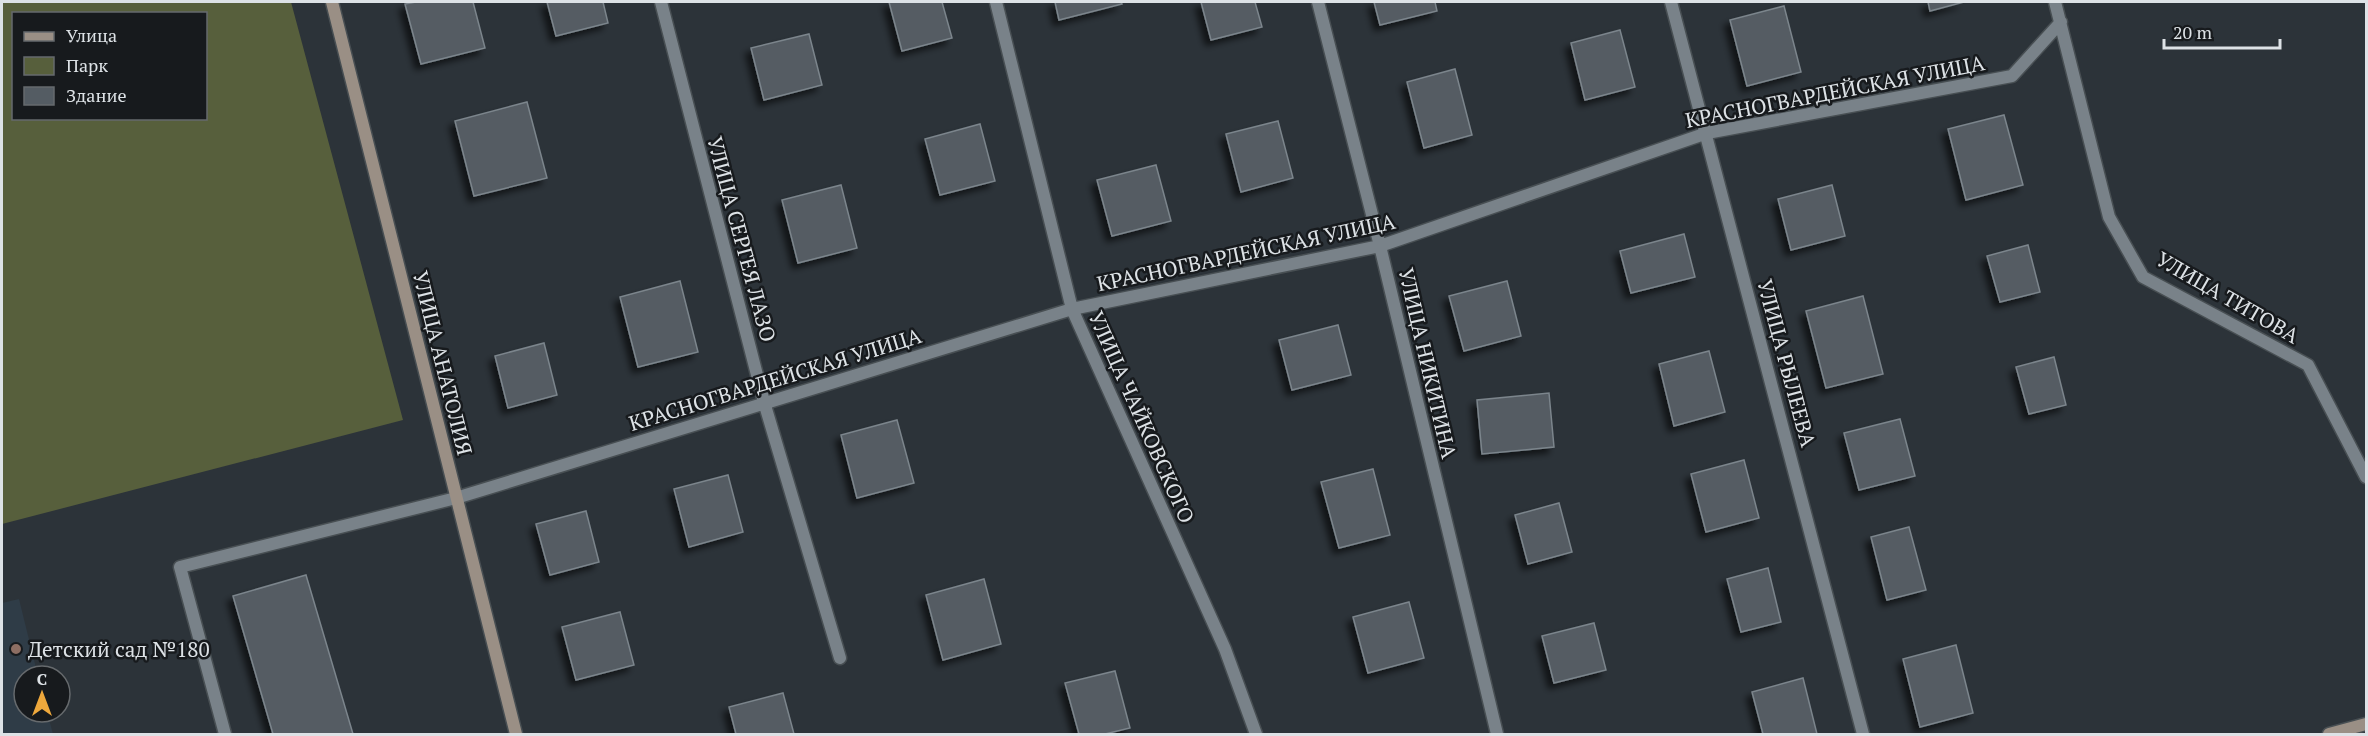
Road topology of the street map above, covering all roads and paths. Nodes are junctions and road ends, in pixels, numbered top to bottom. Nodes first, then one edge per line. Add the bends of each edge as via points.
1 (332, 2) edge
2 (661, 2) edge
3 (996, 2) edge
4 (1318, 2) edge
5 (1671, 2) edge
6 (2055, 2) edge
7 (2061, 22) junction
8 (1707, 133) junction
9 (1380, 246) junction
10 (1072, 309) junction
11 (764, 402) junction
12 (2367, 477) edge
13 (456, 498) junction
14 (840, 658) dead end
15 (2367, 724) edge
16 (225, 735) edge
17 (516, 735) edge
18 (1256, 735) edge
19 (1497, 735) edge
20 (1863, 735) edge
21 (2329, 735) edge

1 - 13 street, УЛИЦА АНАТОЛИЯ
2 - 11 street, УЛИЦА СЕРГЕЯ ЛАЗО
3 - 10 street, УЛИЦА ЧАЙКОВСКОГО
4 - 9 street, УЛИЦА НИКИТИНА
5 - 8 street, УЛИЦА РЫЛЕЕВА
6 - 7 street, УЛИЦА ТИТОВА
7 - 8 street, КРАСНОГВАРДЕЙСКАЯ УЛИЦА via 2012,76
7 - 12 street, УЛИЦА ТИТОВА via 2109,217 2143,277 2308,365
8 - 9 street, КРАСНОГВАРДЕЙСКАЯ УЛИЦА
8 - 20 street, УЛИЦА РЫЛЕЕВА
9 - 10 street, КРАСНОГВАРДЕЙСКАЯ УЛИЦА
9 - 19 street, УЛИЦА НИКИТИНА
10 - 11 street, КРАСНОГВАРДЕЙСКАЯ УЛИЦА
10 - 18 street, УЛИЦА ЧАЙКОВСКОГО via 1225,649
11 - 13 street, КРАСНОГВАРДЕЙСКАЯ УЛИЦА
11 - 14 street, УЛИЦА СЕРГЕЯ ЛАЗО
13 - 16 street, КРАСНОГВАРДЕЙСКАЯ УЛИЦА via 180,567
13 - 17 street, УЛИЦА АНАТОЛИЯ
15 - 21 street

